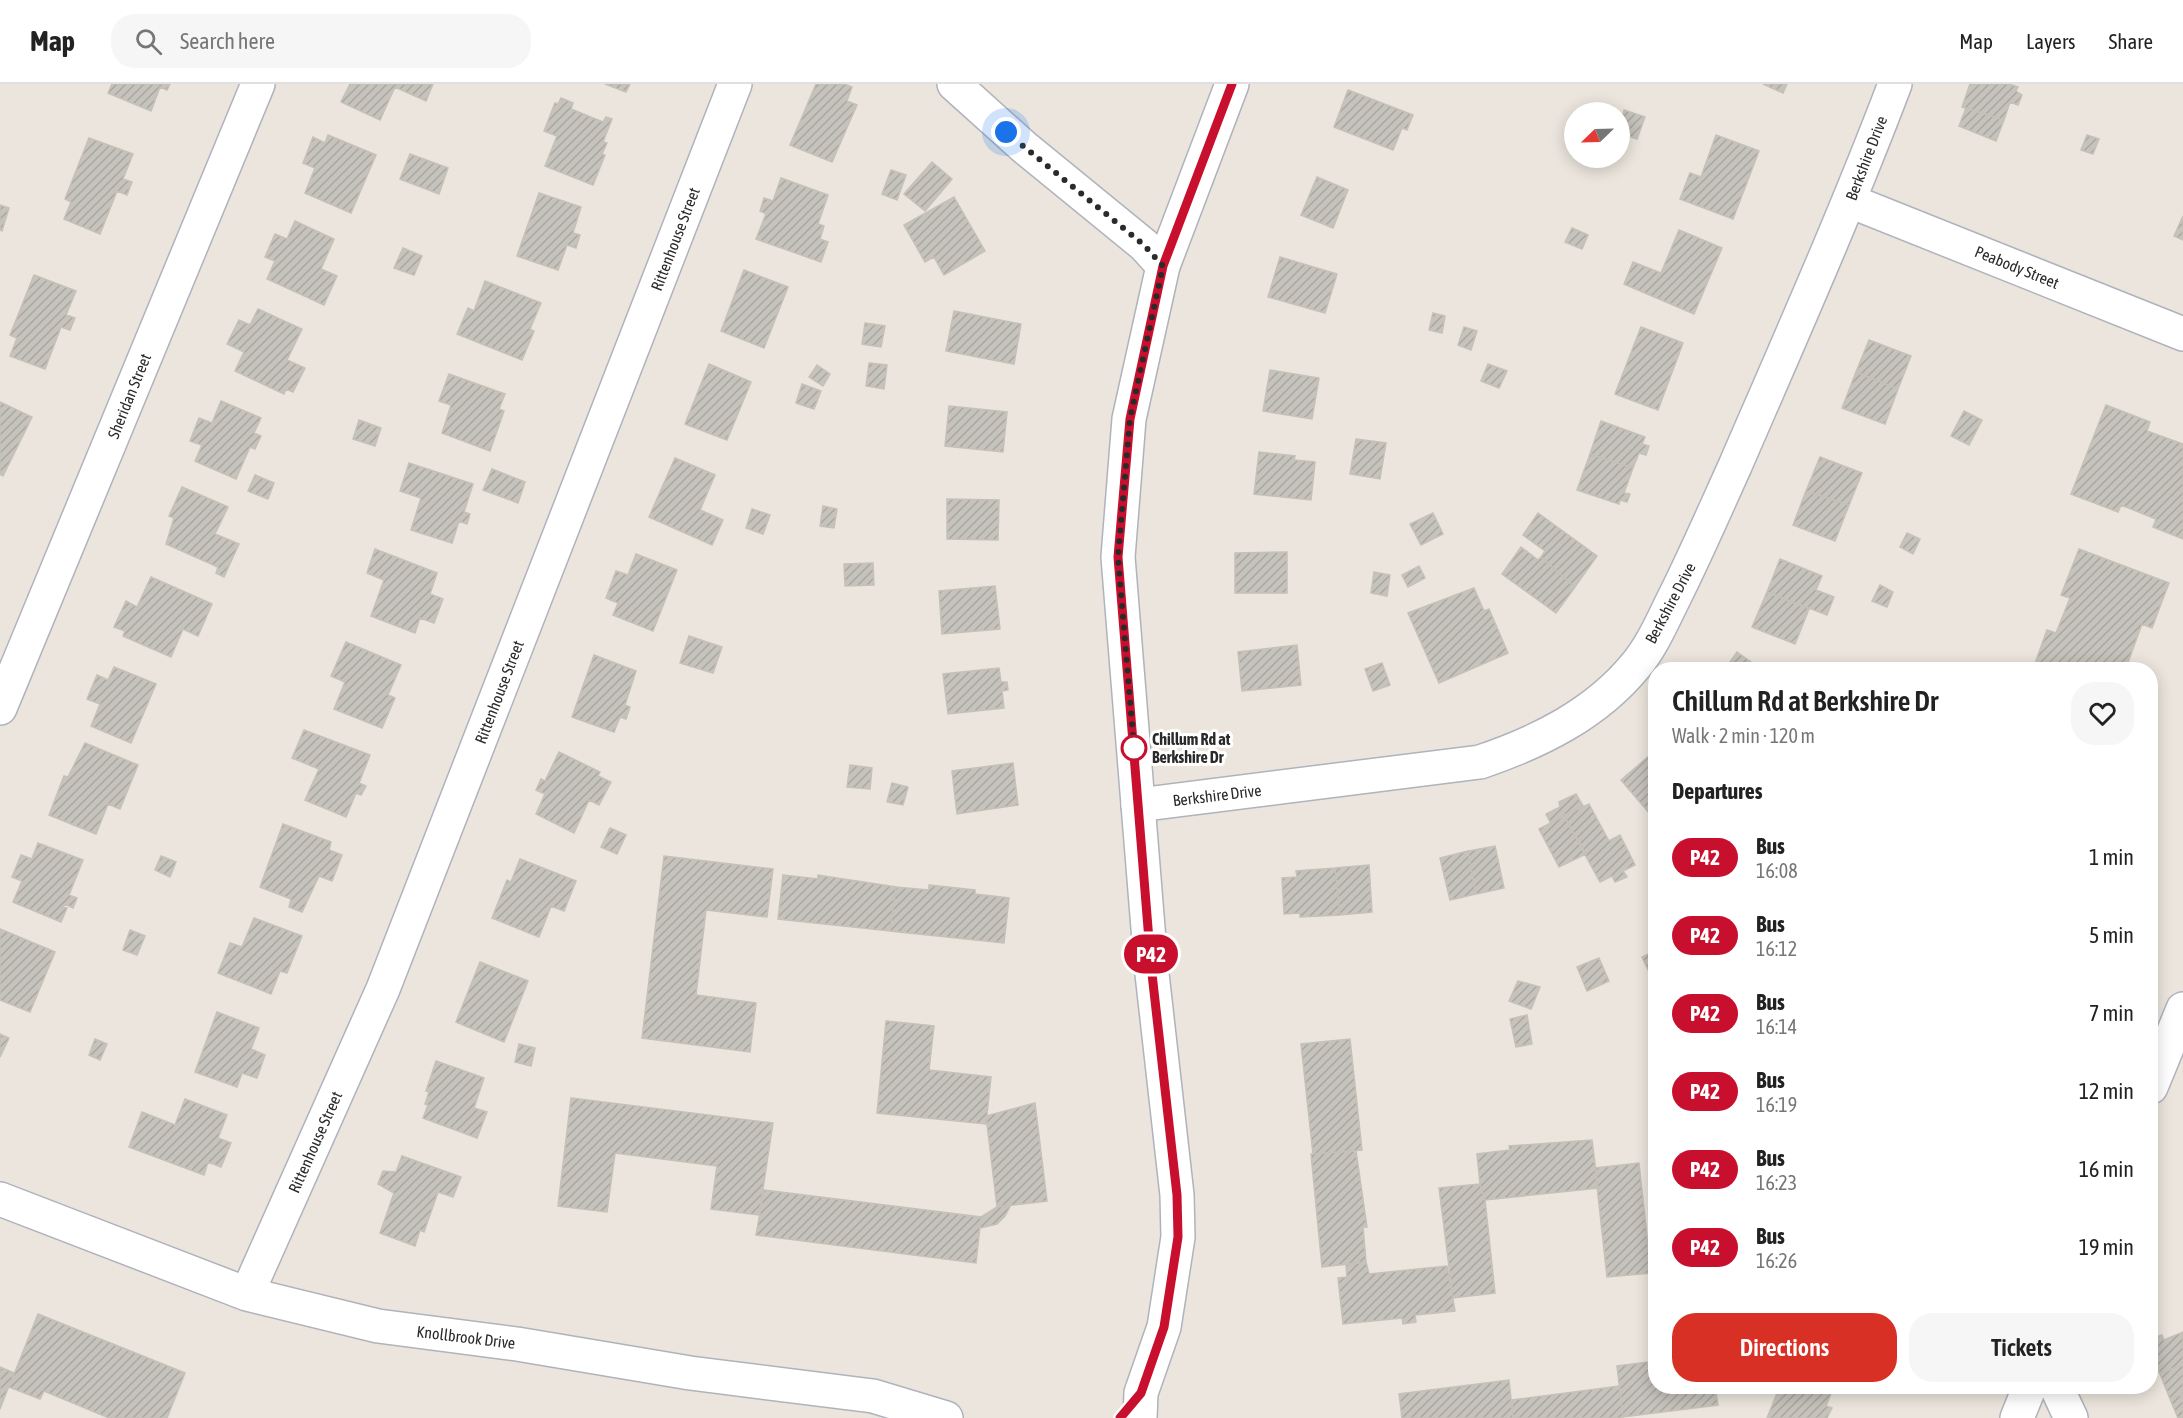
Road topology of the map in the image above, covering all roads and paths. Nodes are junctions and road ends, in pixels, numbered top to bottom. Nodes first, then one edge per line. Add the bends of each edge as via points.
1 (258, 84) edge
2 (735, 84) edge
3 (954, 84) edge
4 (1232, 84) edge
5 (1895, 84) edge
6 (1850, 201) junction
7 (1163, 266) junction
8 (2183, 334) edge
9 (0, 708) edge
10 (1138, 805) junction
11 (2183, 1009) edge
12 (2158, 1070) edge
13 (0, 1199) edge
14 (247, 1294) junction
15 (2027, 1394) edge
16 (2060, 1394) edge
17 (1141, 1406) edge
18 (946, 1418) edge
19 (1120, 1418) edge
20 (2017, 1418) edge
21 (2071, 1418) edge

1 - 9 street, Sheridan Street
2 - 14 street, Rittenhouse Street via 383,989
3 - 7 street via 1144,245
4 - 7 street
5 - 6 street, Berkshire Drive
6 - 8 street, Peabody Street
6 - 10 street, Berkshire Drive via 1663,620 1636,664 1605,696 1551,733 1480,762
7 - 10 street via 1130,419 1118,557
10 - 17 street via 1178,1237 1164,1327
11 - 12 street
13 - 14 street, Knollbrook Drive
14 - 18 street, Knollbrook Drive via 378,1326 873,1396
15 - 20 street
16 - 21 street
17 - 19 street

